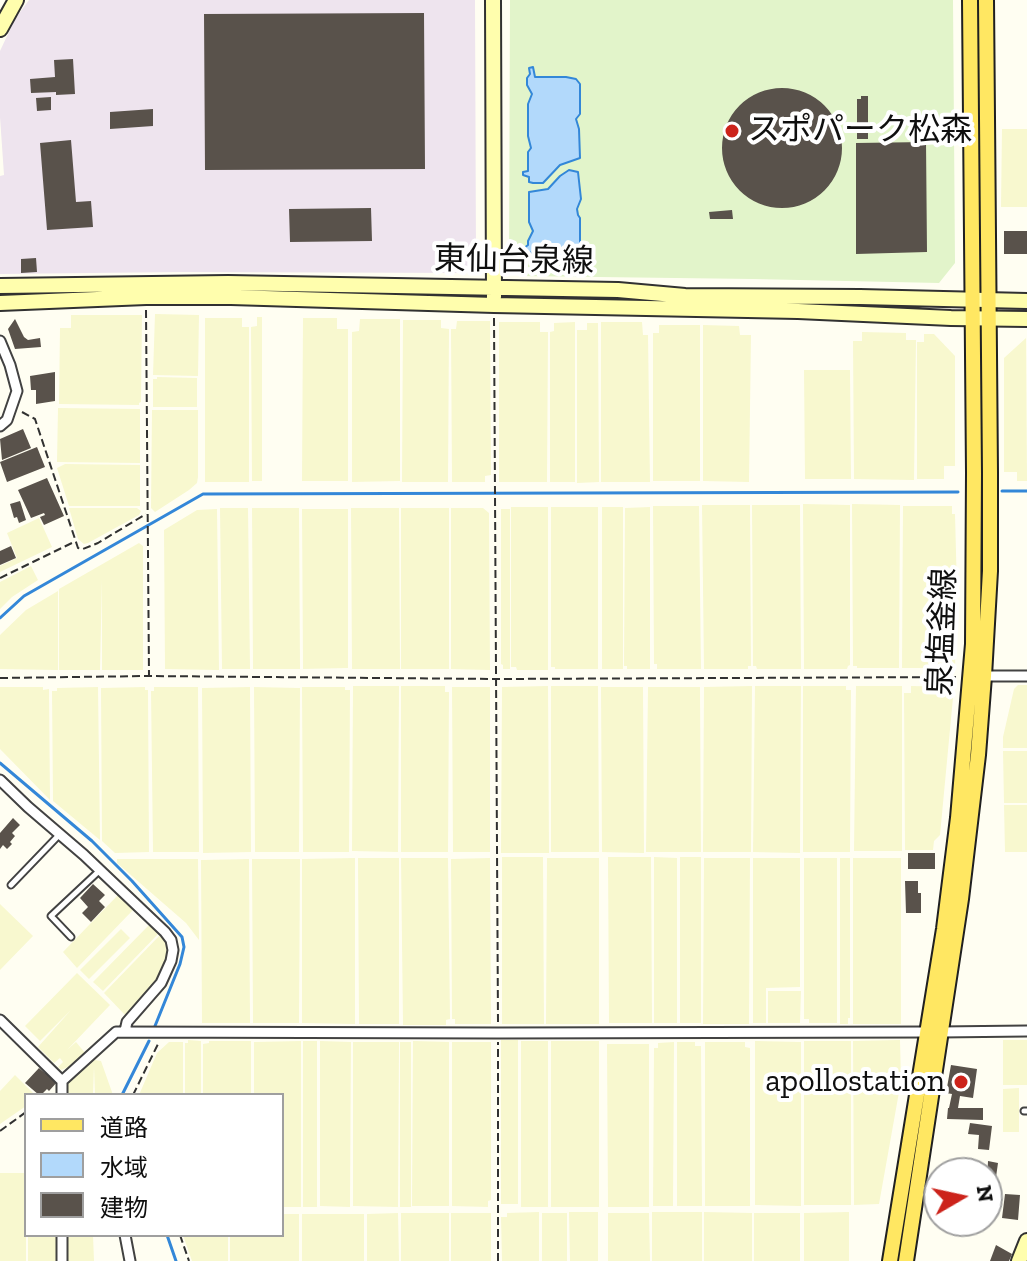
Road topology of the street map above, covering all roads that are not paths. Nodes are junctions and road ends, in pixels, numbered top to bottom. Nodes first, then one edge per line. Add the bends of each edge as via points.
1 (16, 0) edge
2 (493, 0) edge
3 (970, 0) edge
4 (986, 0) edge
5 (0, 29) edge
6 (0, 286) edge
7 (494, 288) junction
8 (971, 299) junction
9 (988, 300) junction
10 (1027, 301) edge
11 (0, 303) edge
12 (494, 305) junction
13 (972, 318) junction
14 (988, 318) junction
15 (1027, 319) edge
16 (0, 341) edge
17 (5, 366) edge
18 (0, 426) edge
19 (978, 676) junction
20 (1027, 676) edge
21 (0, 780) edge
22 (60, 834) junction
23 (100, 870) junction
24 (11, 885) dead end
25 (71, 937) dead end
26 (0, 1020) edge
27 (125, 1031) junction
28 (1027, 1031) edge
29 (934, 1032) junction
30 (62, 1081) junction
31 (62, 1093) edge
32 (62, 1237) edge
33 (125, 1237) edge
34 (1027, 1241) edge
35 (62, 1261) edge
36 (130, 1261) edge
37 (890, 1261) edge
38 (906, 1261) edge
39 (1019, 1261) edge

1 - 5 street
2 - 7 street
3 - 8 main road, 泉塩釜線
4 - 9 main road, 泉塩釜線
6 - 7 street, 東仙台泉線
7 - 8 street, 東仙台泉線
7 - 12 street
8 - 9 street, 東仙台泉線
8 - 13 main road, 泉塩釜線
9 - 10 street, 東仙台泉線
9 - 14 main road, 泉塩釜線
11 - 12 street via 231,297
12 - 13 street
13 - 14 street
13 - 19 main road, 泉塩釜線
14 - 15 street
14 - 19 main road, 泉塩釜線 via 990,571
16 - 17 street
17 - 18 street via 17,391
19 - 20 street
19 - 29 main road, 泉塩釜線 via 978,755 963,884
21 - 22 street
22 - 23 street
22 - 24 lane
23 - 25 lane via 51,916
23 - 27 street via 165,932 173,950 161,983
26 - 30 street
27 - 29 street
27 - 30 street via 116,1032
28 - 29 street
29 - 37 main road, 泉塩釜線
29 - 38 main road, 泉塩釜線
30 - 31 street
32 - 35 street
33 - 36 street
34 - 39 street

